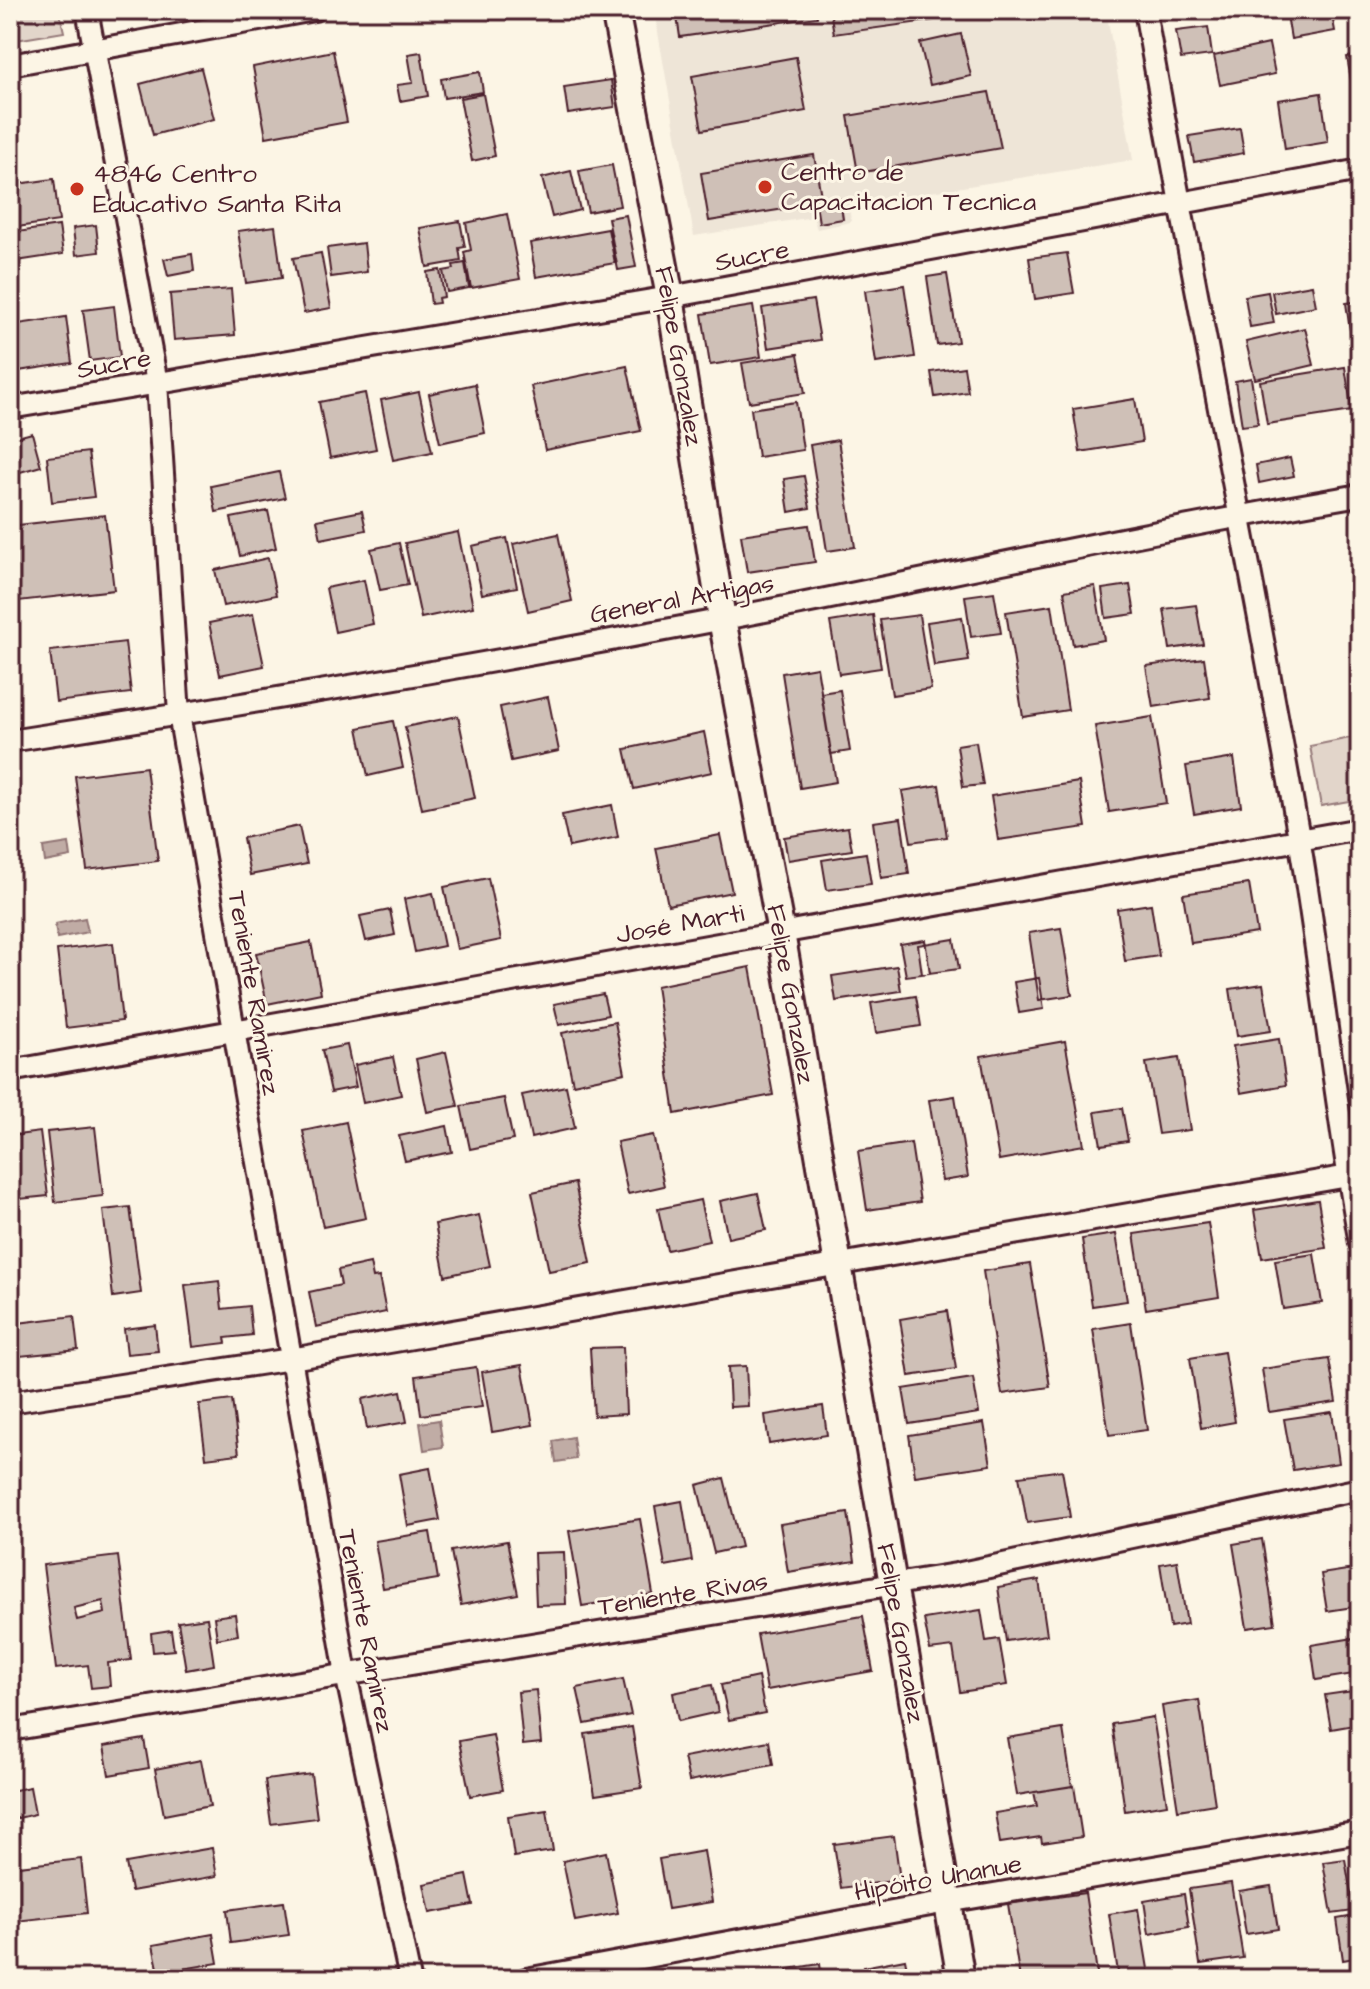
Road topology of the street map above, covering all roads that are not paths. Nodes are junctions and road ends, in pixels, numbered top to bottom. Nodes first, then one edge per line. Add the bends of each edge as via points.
1 (87, 10) edge
2 (314, 10) edge
3 (615, 10) edge
4 (1145, 10) edge
5 (94, 50) junction
6 (10, 65) edge
7 (1360, 170) edge
8 (1178, 202) junction
9 (670, 297) junction
10 (157, 383) junction
11 (10, 408) edge
12 (1360, 495) edge
13 (1238, 515) junction
14 (722, 619) junction
15 (179, 714) junction
16 (10, 741) edge
17 (1360, 829) edge
18 (1299, 841) junction
19 (781, 933) junction
20 (234, 1030) junction
21 (10, 1071) edge
22 (1354, 1175) edge
23 (1360, 1243) edge
24 (838, 1265) junction
25 (291, 1359) junction
26 (10, 1402) edge
27 (1360, 1489) edge
28 (893, 1585) junction
29 (346, 1674) junction
30 (10, 1730) edge
31 (1360, 1832) edge
32 (947, 1902) junction
33 (410, 1979) edge
34 (526, 1979) edge
35 (961, 1979) edge

1 - 5 street, Teniente Ramirez
2 - 5 street
3 - 9 street, Felipe Gonzalez
4 - 8 street
5 - 6 street
5 - 10 street, Teniente Ramirez
7 - 8 street, Sucre
8 - 9 street, Sucre
8 - 13 street
9 - 10 street, Sucre
9 - 14 street, Felipe Gonzalez
10 - 11 street, Sucre
10 - 15 street, Teniente Ramirez
12 - 13 street, General Artigas
13 - 14 street, General Artigas
13 - 18 street
14 - 15 street, General Artigas
14 - 19 street, Felipe Gonzalez
15 - 16 street, General Artigas
15 - 20 street, Teniente Ramirez
17 - 18 street, José Marti
18 - 19 street, José Marti
18 - 22 street
19 - 20 street, José Marti
19 - 24 street, Felipe Gonzalez
20 - 21 street, José Marti
20 - 25 street, Teniente Ramirez
22 - 23 street
22 - 24 street
24 - 25 street
24 - 28 street, Felipe Gonzalez
25 - 26 street
25 - 29 street, Teniente Ramirez
27 - 28 street, Teniente Rivas
28 - 29 street, Teniente Rivas
28 - 32 street, Felipe Gonzalez
29 - 30 street, Teniente Rivas
29 - 33 street, Teniente Ramirez
31 - 32 street, Hipóito Unanue
32 - 34 street, Hipóito Unanue
32 - 35 street, Felipe Gonzalez

